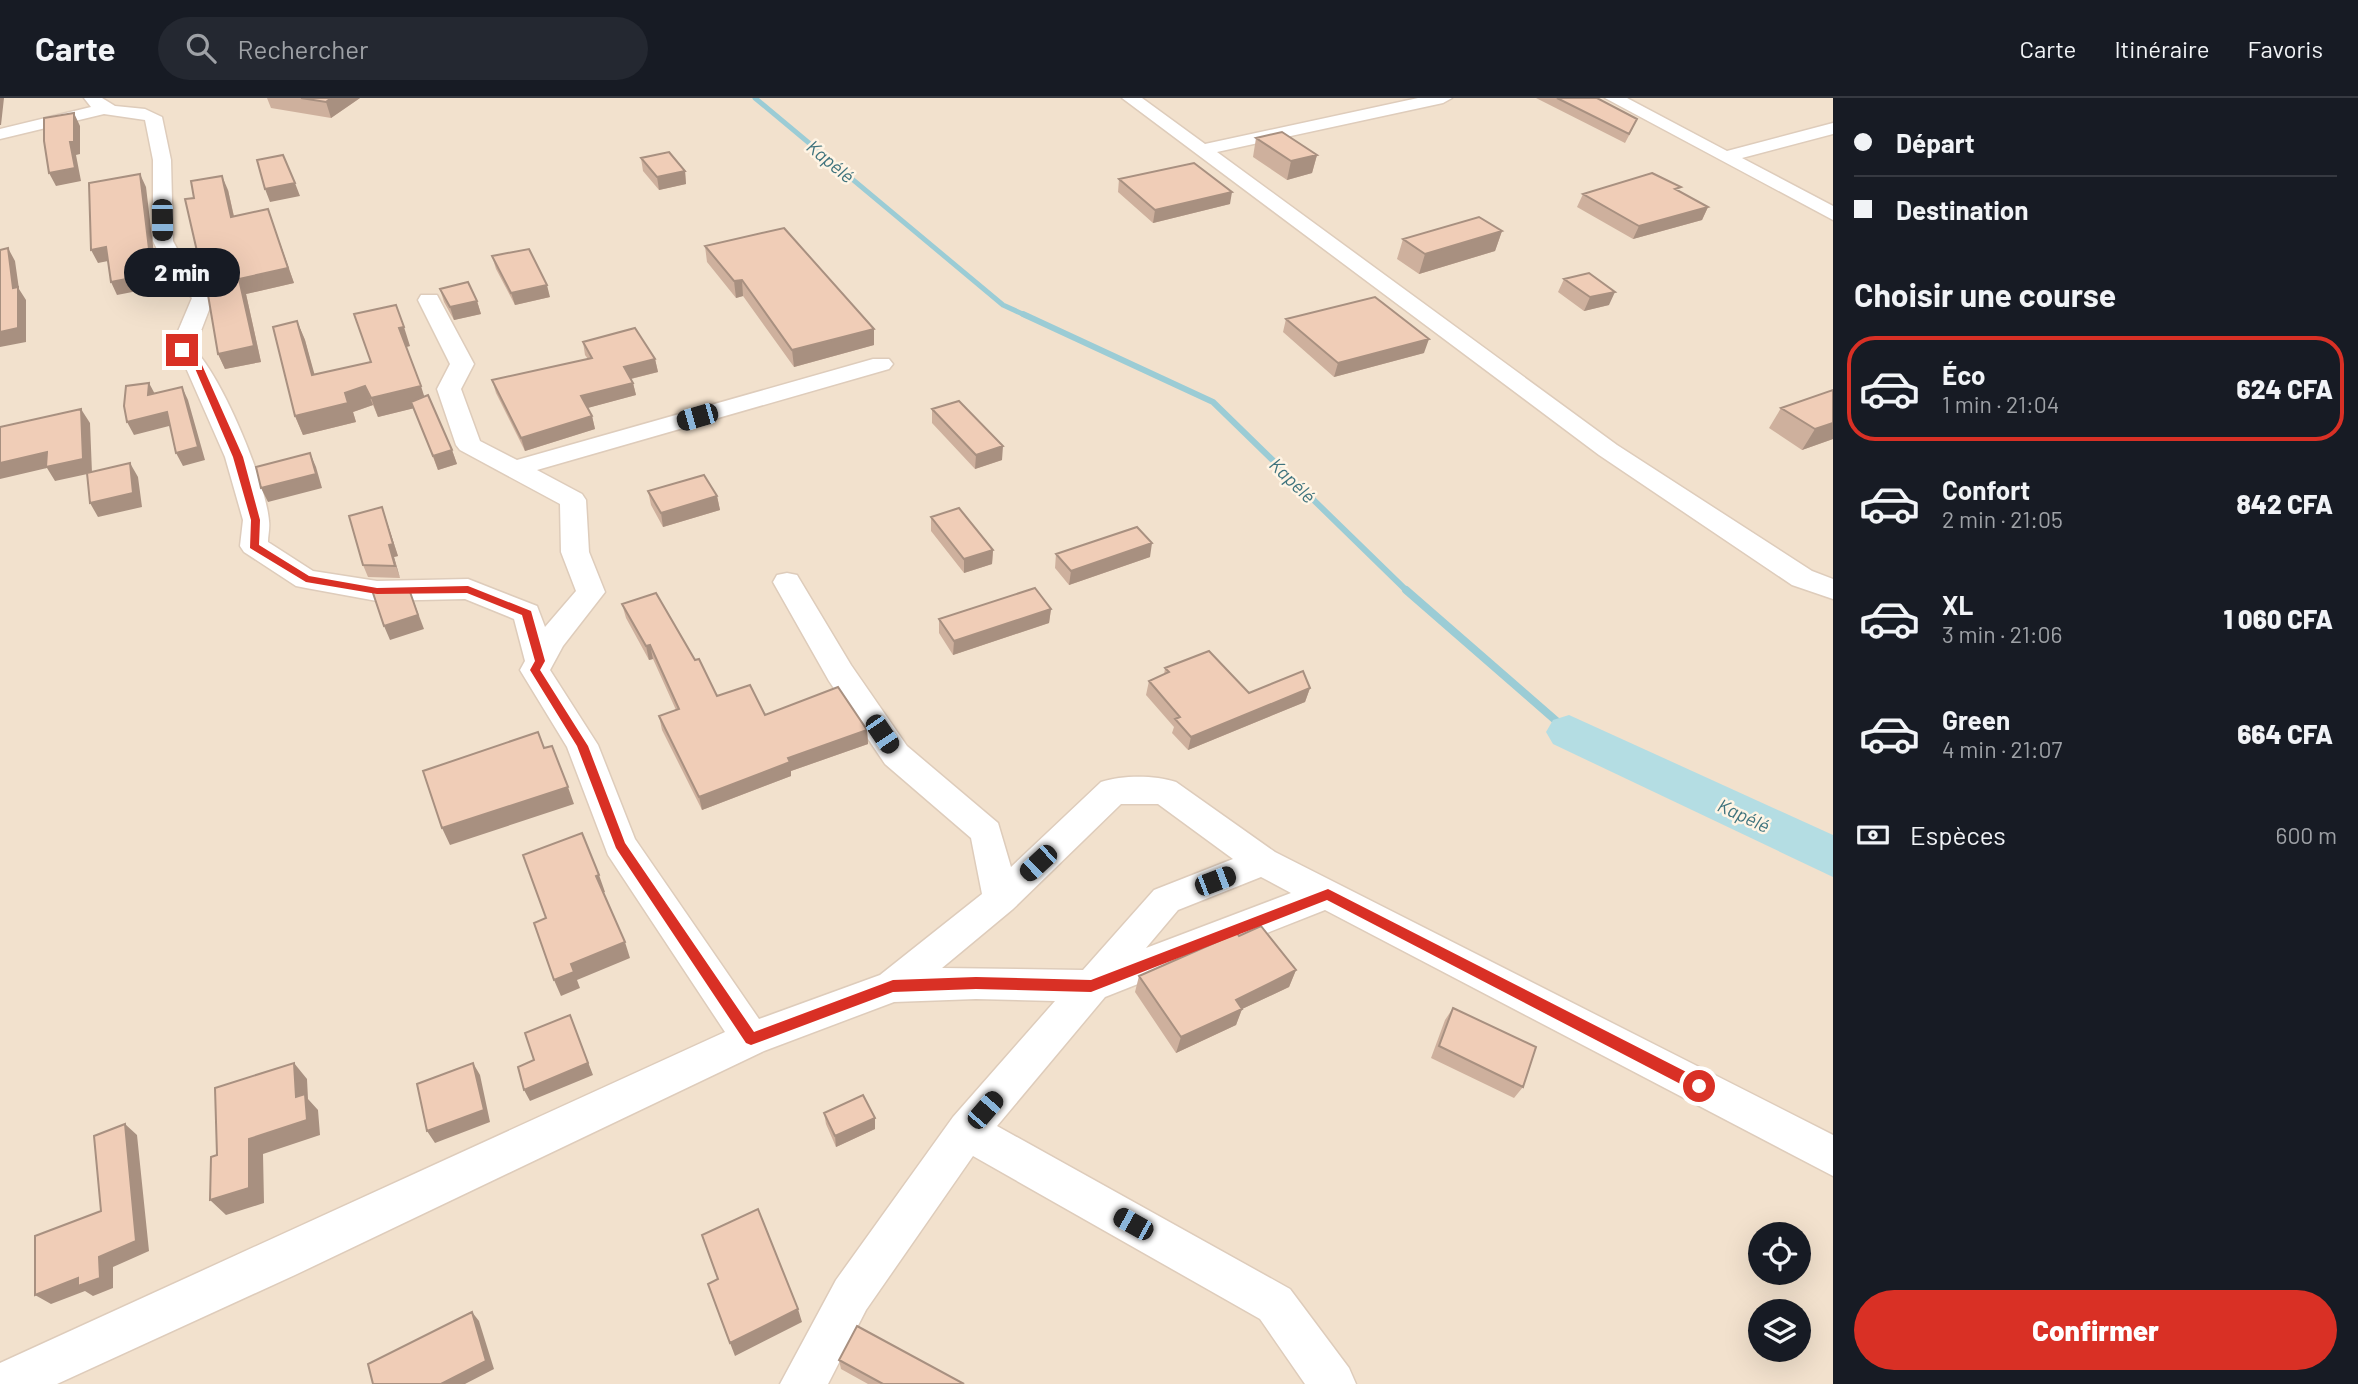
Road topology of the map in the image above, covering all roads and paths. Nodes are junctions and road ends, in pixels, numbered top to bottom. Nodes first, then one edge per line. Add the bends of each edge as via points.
1 (1131, 98) edge
2 (1443, 98) edge
3 (1614, 98) edge
4 (99, 104) edge
5 (1833, 128) edge
6 (0, 134) edge
7 (1201, 150) junction
8 (1725, 157) junction
9 (1833, 214) edge
10 (429, 300) dead end
11 (881, 364) dead end
12 (513, 469) junction
13 (787, 582) dead end
14 (1833, 589) edge
15 (540, 661) junction
16 (1263, 862) junction
17 (1328, 894) junction
18 (1001, 899) junction
19 (893, 986) junction
20 (1091, 986) junction
21 (751, 1039) junction
22 (967, 1131) junction
23 (1833, 1156) edge
24 (6, 1384) edge
25 (803, 1384) edge
26 (1333, 1384) edge

1 - 7 street
2 - 7 street
3 - 8 street
4 - 6 street
4 - 15 street via 153,117 162,160 163,241 181,276 203,297 182,350 197,365 238,457 256,520 254,546 306,579 377,591 468,589 527,613
5 - 8 street
7 - 14 street via 1608,450 1802,578
8 - 9 street
10 - 12 street via 462,364 449,389 469,445
11 - 12 street
12 - 15 street via 573,500 575,552 591,592 551,640
13 - 18 street via 840,673 896,755 986,832
15 - 21 street via 535,670 582,746 620,845
16 - 17 street
16 - 18 street via 1164,791 1113,791
16 - 20 street via 1166,900
17 - 20 street
17 - 23 street
18 - 19 street
19 - 20 street
19 - 21 street
20 - 22 street
21 - 24 street
22 - 25 street via 851,1295
22 - 26 street via 1275,1304

